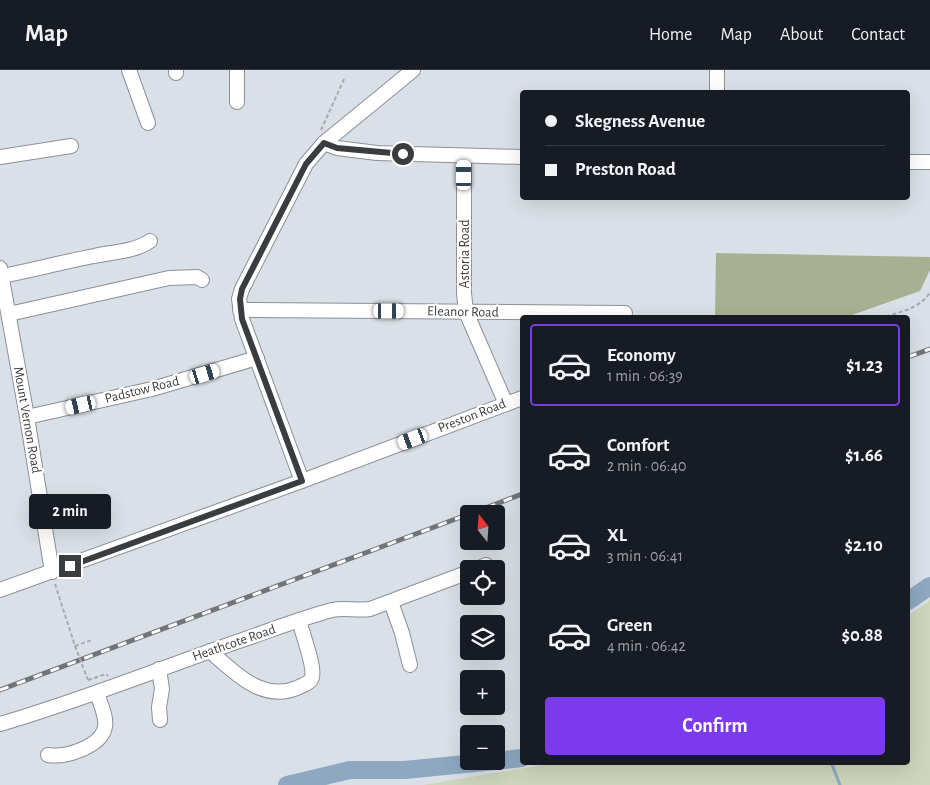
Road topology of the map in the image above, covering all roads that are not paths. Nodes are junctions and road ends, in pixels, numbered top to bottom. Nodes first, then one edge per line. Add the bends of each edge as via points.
1 (129, 70) edge
2 (237, 70) edge
3 (413, 70) edge
4 (717, 70) edge
5 (717, 90) edge
6 (237, 102) dead end
7 (148, 123) dead end
8 (323, 136) junction
9 (71, 146) dead end
10 (0, 156) edge
11 (464, 156) junction
12 (520, 157) edge
13 (910, 162) edge
14 (930, 162) edge
15 (150, 241) dead end
16 (1, 272) edge
17 (202, 280) dead end
18 (240, 310) junction
19 (466, 312) junction
20 (625, 313) dead end
21 (9, 314) junction
22 (257, 358) junction
23 (520, 399) edge
24 (506, 404) junction
25 (27, 417) junction
26 (302, 481) junction
27 (52, 572) junction
28 (460, 575) edge
29 (0, 590) edge
30 (391, 602) junction
31 (299, 620) junction
32 (210, 651) junction
33 (410, 665) dead end
34 (159, 669) junction
35 (97, 693) junction
36 (160, 720) dead end
37 (0, 724) edge
38 (48, 755) dead end

1 - 7 street
2 - 6 street
3 - 8 street
4 - 5 street
8 - 11 street via 337,148
8 - 18 street via 246,279
9 - 10 street
11 - 12 street
11 - 19 street, Astoria Road
13 - 14 street
15 - 16 street via 123,251
16 - 21 street, Mount Vernon Road
17 - 21 street via 197,277 169,278
18 - 19 street, Eleanor Road
18 - 22 street
19 - 20 street, Eleanor Road
19 - 24 street, Astoria Road
21 - 25 street, Mount Vernon Road
22 - 25 street, Padstow Road via 152,389
22 - 26 street
23 - 24 street, Preston Road
24 - 26 street, Preston Road
25 - 27 street, Mount Vernon Road
26 - 27 street, Preston Road
27 - 29 street, Preston Road
28 - 30 street, Heathcote Road
30 - 31 street, Heathcote Road via 362,611 334,609
30 - 33 street
31 - 32 street, Heathcote Road
31 - 32 street via 313,676 294,689 280,692 258,688
32 - 34 street, Heathcote Road
34 - 35 street, Heathcote Road
34 - 36 street via 162,689
35 - 37 street, Heathcote Road
35 - 38 street via 106,723 102,735 88,747 57,756

